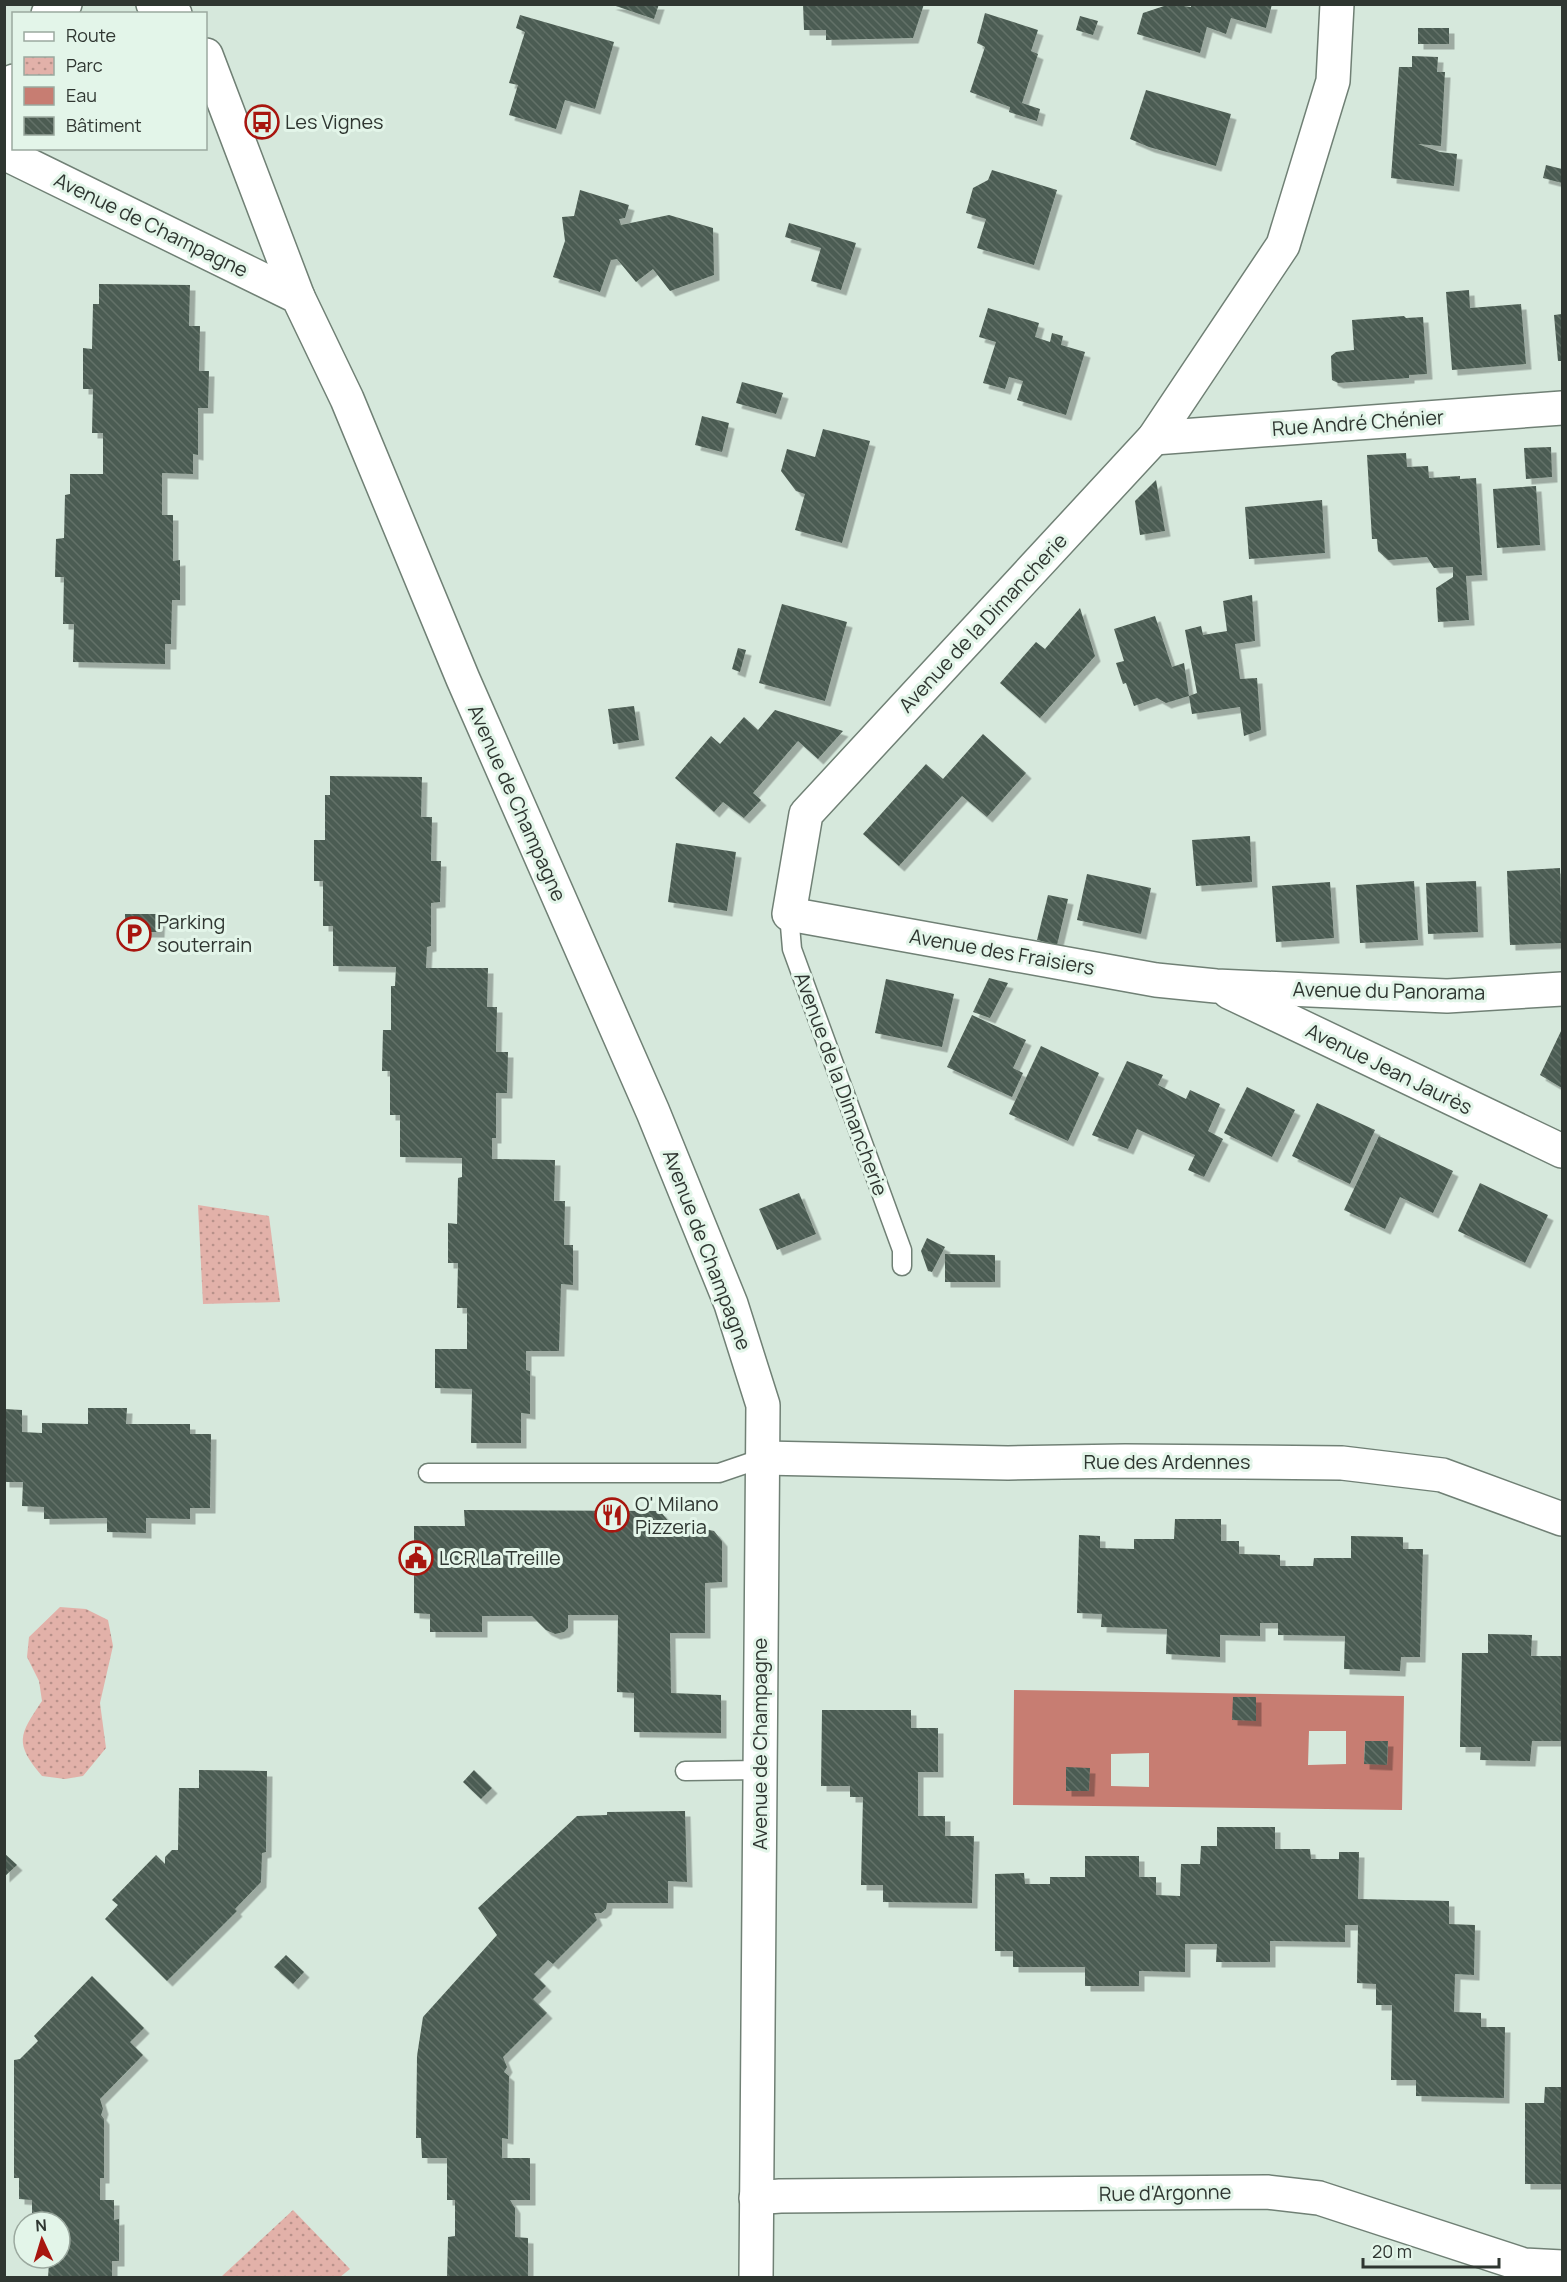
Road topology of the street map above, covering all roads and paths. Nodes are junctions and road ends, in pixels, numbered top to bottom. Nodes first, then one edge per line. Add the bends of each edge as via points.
1 (65, 4) edge
2 (153, 4) edge
3 (1337, 4) edge
4 (50, 12) edge
5 (171, 12) edge
6 (207, 58) edge
7 (12, 94) edge
8 (4, 148) edge
9 (4, 153) edge
10 (298, 297) junction
11 (1563, 408) edge
12 (1154, 438) junction
13 (789, 914) junction
14 (1216, 986) junction
15 (1563, 989) edge
16 (1563, 1151) edge
17 (902, 1266) dead end
18 (763, 1458) junction
19 (428, 1473) dead end
20 (1563, 1519) edge
21 (760, 1770) junction
22 (685, 1771) dead end
23 (756, 2198) junction
24 (1563, 2267) edge
25 (756, 2277) edge

1 - 4 street
2 - 5 street
3 - 12 street, Avenue de la Dimancherie via 1333,81 1283,245
6 - 10 street, Avenue de Champagne
7 - 8 street
9 - 10 street, Avenue de Champagne
10 - 18 street, Avenue de Champagne via 347,399 463,679 653,1112 731,1304 764,1405
11 - 12 street, Rue André Chénier
12 - 13 street, Avenue de la Dimancherie via 806,814
13 - 14 street, Avenue des Fraisiers via 1156,980
13 - 17 lane, Avenue de la Dimancherie via 792,949 902,1250
14 - 15 street, Avenue du Panorama via 1447,996
14 - 16 street, Avenue Jean Jaurès
18 - 19 lane via 719,1473
18 - 20 street, Rue des Ardennes via 1341,1463 1442,1475
18 - 21 street, Avenue de Champagne
21 - 22 lane
21 - 23 street, Avenue de Champagne
23 - 24 street, Rue d'Argonne via 1267,2192 1319,2198 1524,2265
23 - 25 street, Avenue de Champagne

